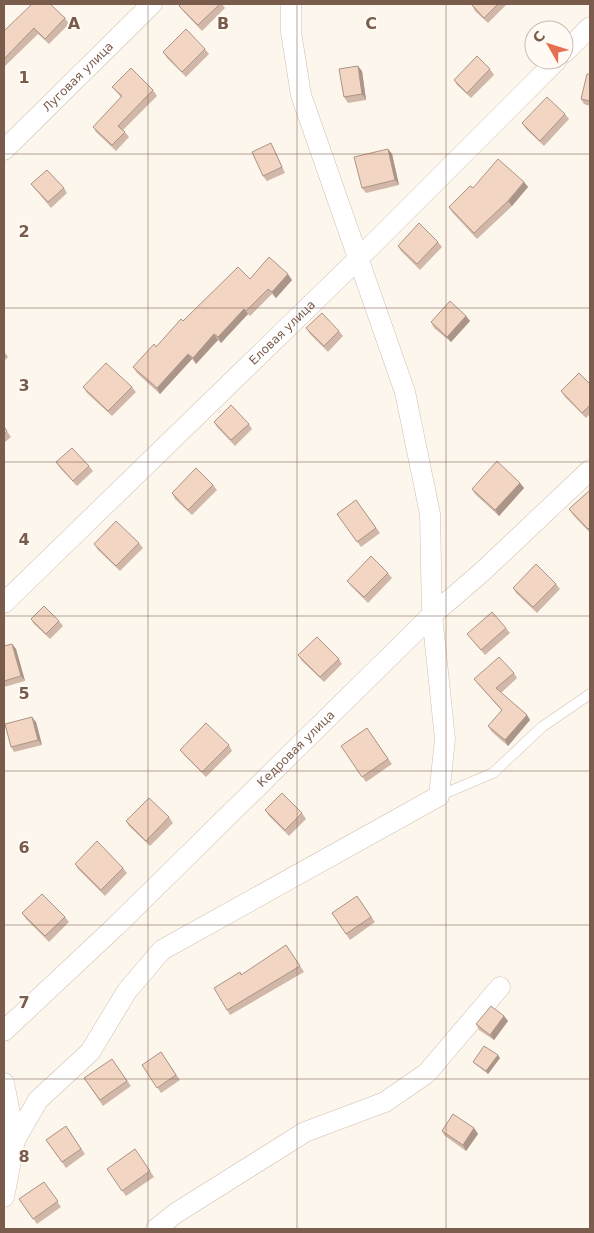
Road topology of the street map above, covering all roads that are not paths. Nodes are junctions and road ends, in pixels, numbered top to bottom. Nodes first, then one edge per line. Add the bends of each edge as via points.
1 (152, 4) edge
2 (291, 4) edge
3 (590, 27) edge
4 (574, 43) edge
5 (547, 70) edge
6 (4, 150) edge
7 (358, 259) junction
8 (590, 470) edge
9 (4, 603) edge
10 (432, 615) junction
11 (590, 694) edge
12 (439, 796) junction
13 (500, 988) dead end
14 (4, 1031) edge
15 (4, 1084) edge
16 (14, 1140) junction
17 (4, 1197) edge
18 (156, 1229) edge

1 - 6 street, Луговая улица
2 - 7 street via 290,32 301,95
3 - 4 street
5 - 7 street, Еловая улица
7 - 9 street, Еловая улица
7 - 10 street via 406,401 430,514
8 - 10 street, Кедровая улица
10 - 12 street via 445,739
10 - 14 street, Кедровая улица via 123,919
11 - 12 lane via 542,727 493,773
12 - 16 street via 162,950 127,991 90,1052 38,1100
13 - 18 street via 427,1073 385,1102 306,1132 176,1213
15 - 16 street
16 - 17 street

